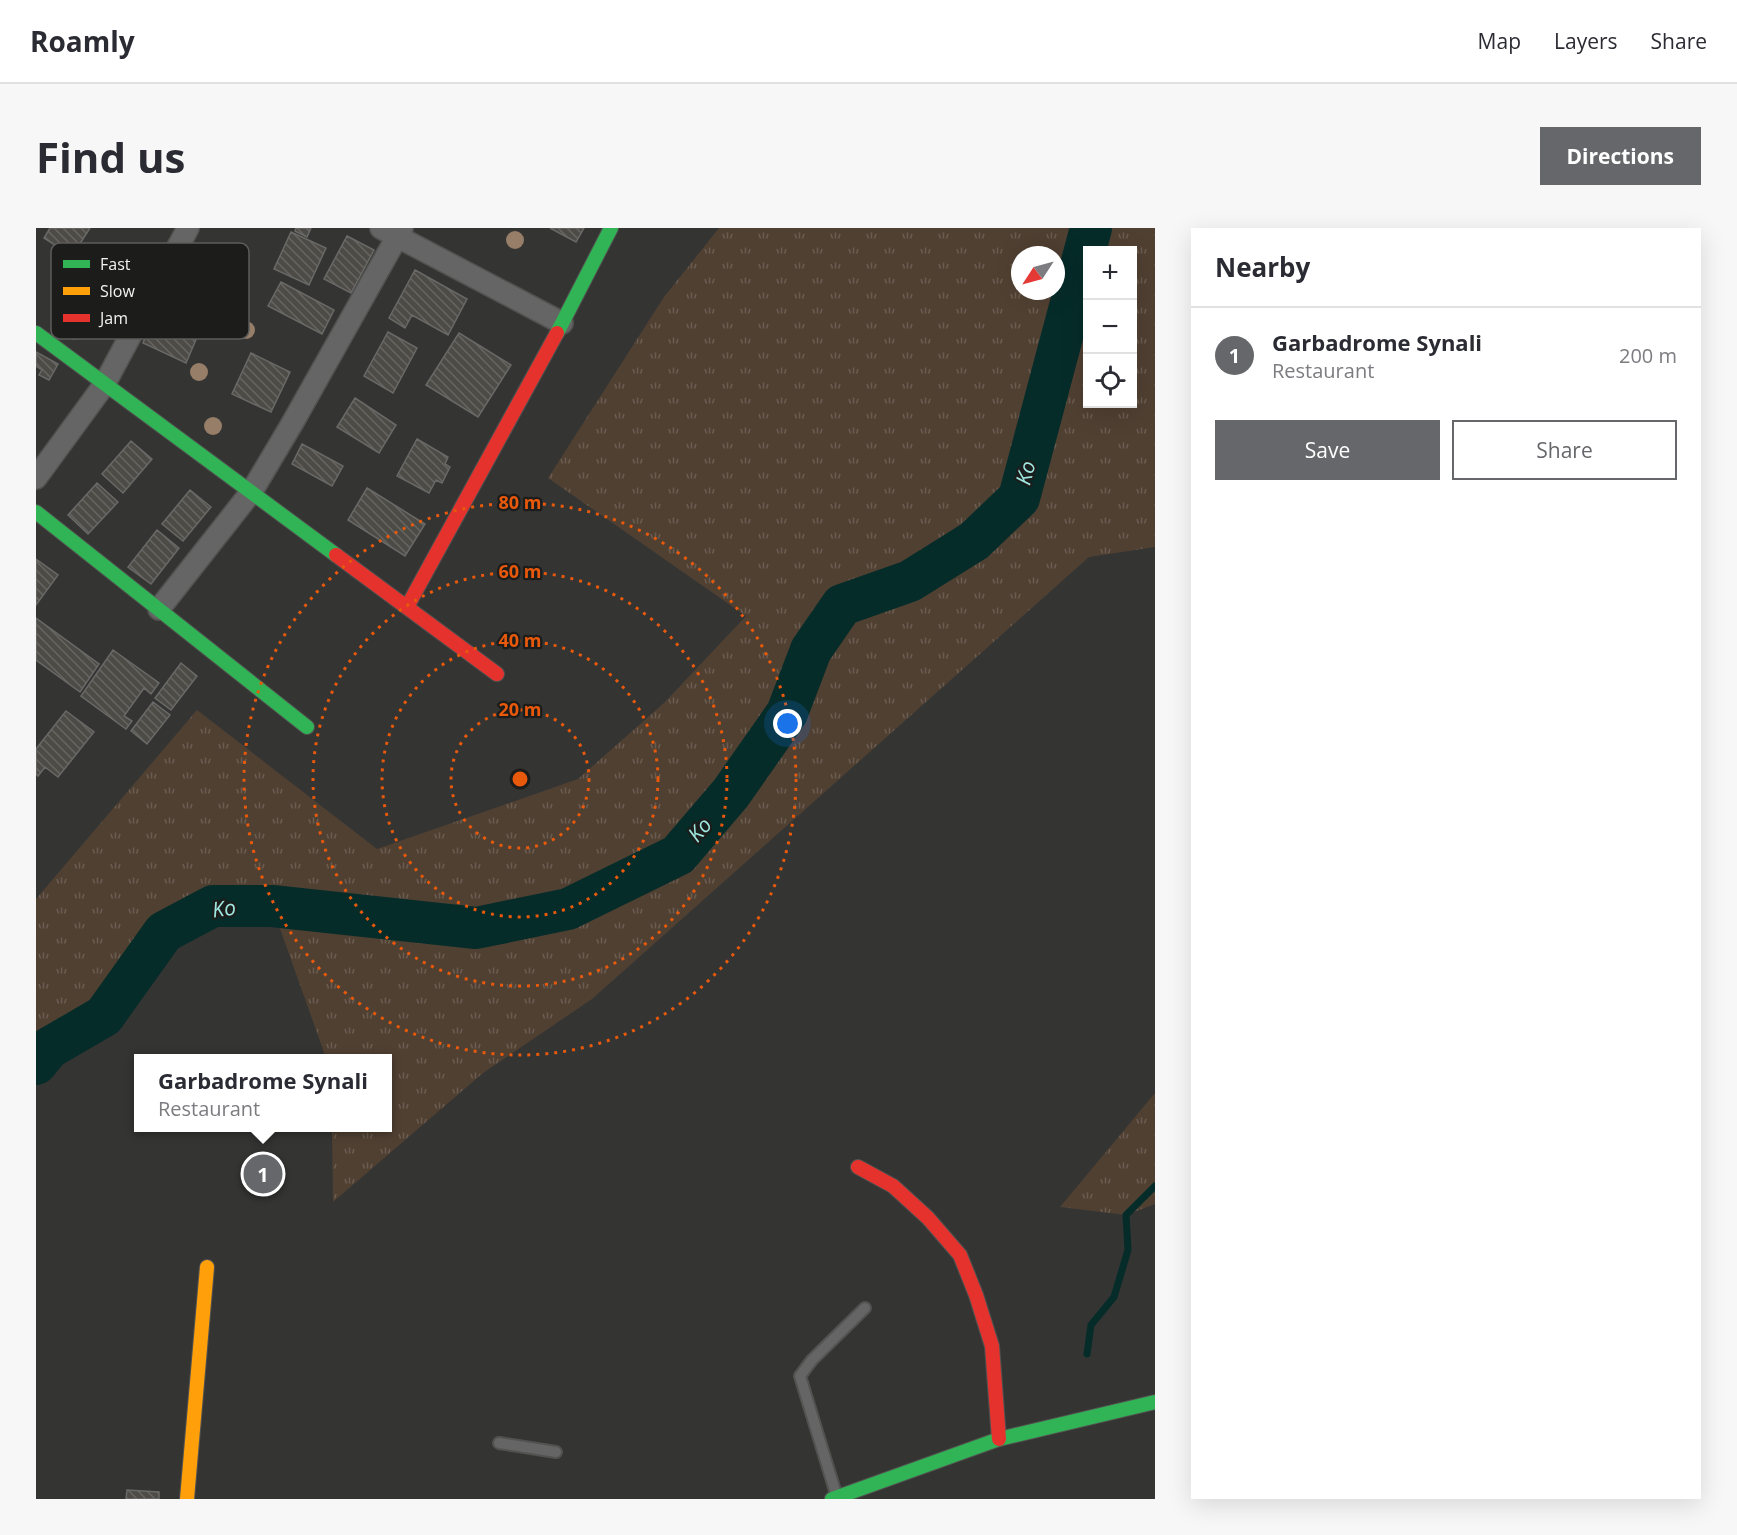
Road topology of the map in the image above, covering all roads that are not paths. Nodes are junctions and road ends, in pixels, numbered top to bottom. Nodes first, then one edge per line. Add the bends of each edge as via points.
1 (188, 228) edge
2 (611, 228) edge
3 (393, 231) edge
4 (180, 243) edge
5 (562, 323) junction
6 (36, 333) edge
7 (129, 339) edge
8 (104, 386) junction
9 (36, 478) edge
10 (252, 491) junction
11 (36, 512) edge
12 (407, 607) junction
13 (159, 609) junction
14 (497, 674) dead end
15 (307, 728) dead end
16 (858, 1167) dead end
17 (207, 1267) dead end
18 (865, 1308) dead end
19 (1155, 1402) edge
20 (999, 1439) junction
21 (499, 1443) dead end
22 (556, 1452) dead end
23 (834, 1498) edge
24 (187, 1499) edge

1 - 4 street
2 - 5 street
3 - 5 street
3 - 10 street via 293,422
5 - 12 street
6 - 8 street
7 - 8 street
8 - 9 street
8 - 10 street
10 - 12 street
10 - 13 street
11 - 13 street
12 - 14 street
13 - 15 street
16 - 20 street via 893,1186 960,1255 992,1346
17 - 24 street
18 - 23 lane via 800,1376
19 - 20 street
20 - 23 street
21 - 22 lane

